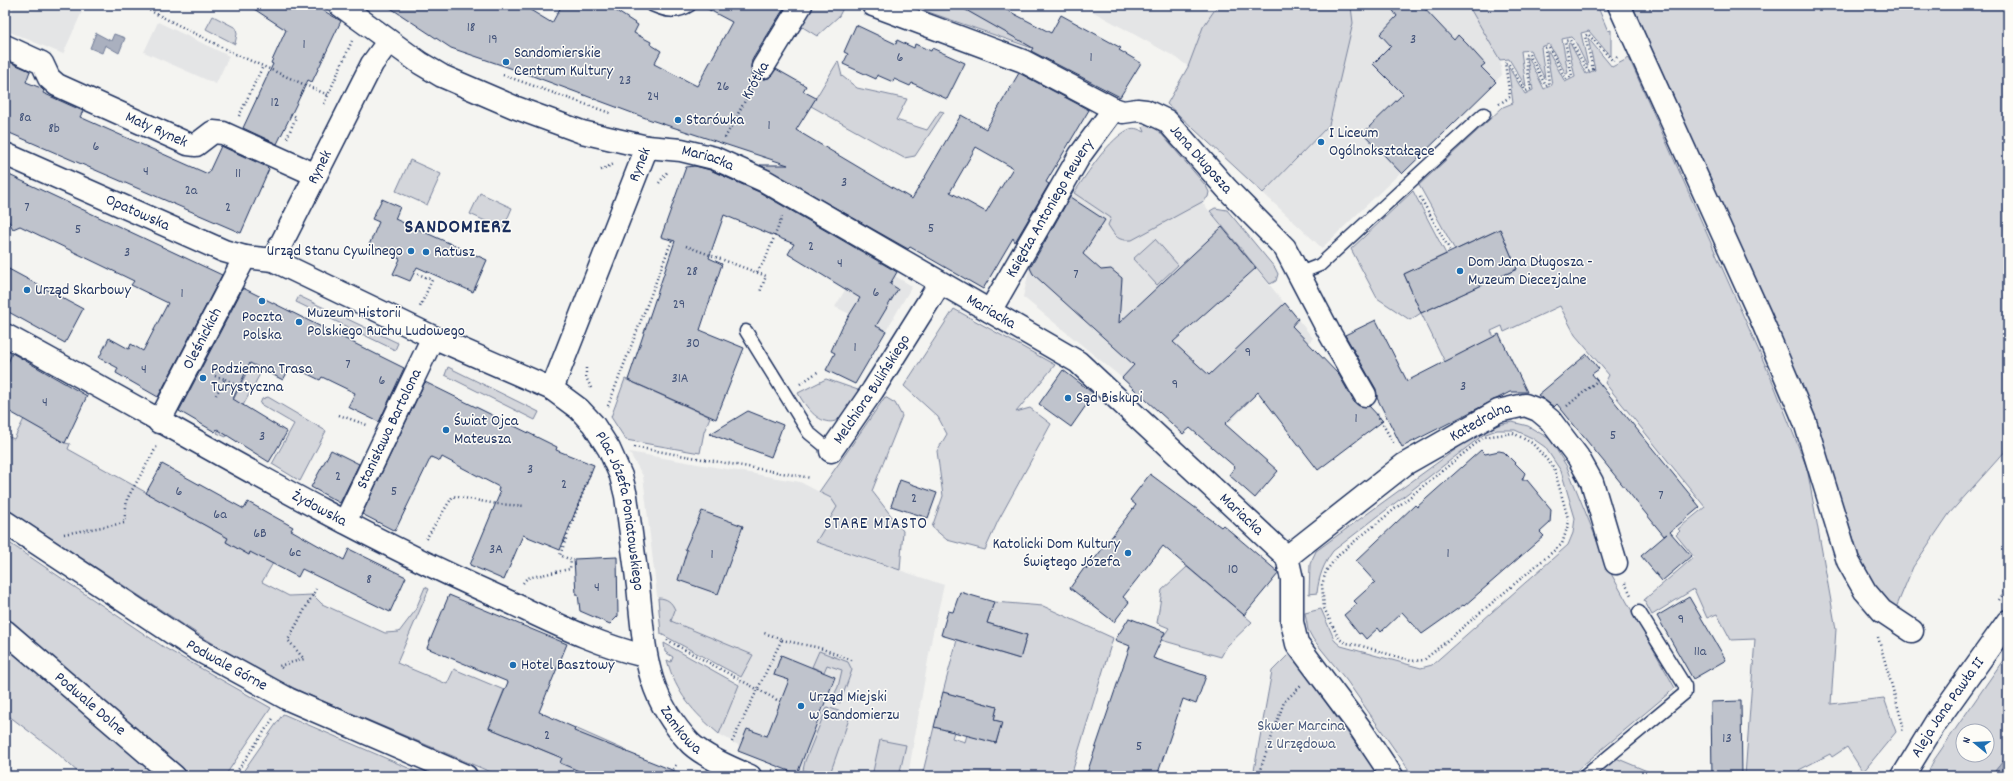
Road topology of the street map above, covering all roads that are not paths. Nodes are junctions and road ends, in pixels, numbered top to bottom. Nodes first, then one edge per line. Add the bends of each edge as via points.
1 (340, 5) edge
2 (652, 5) edge
3 (690, 5) edge
4 (801, 5) edge
5 (873, 5) edge
6 (1619, 5) edge
7 (388, 42) junction
8 (5, 46) edge
9 (763, 67) road end
10 (1114, 109) junction
11 (1484, 114) dead end
12 (647, 147) junction
13 (5, 154) edge
14 (316, 175) junction
15 (246, 257) junction
16 (273, 260) junction
17 (1300, 273) junction
18 (940, 283) junction
19 (990, 311) junction
20 (746, 331) dead end
21 (5, 335) edge
22 (433, 337) junction
23 (552, 389) junction
24 (1365, 395) road end
25 (164, 424) junction
26 (831, 452) joint
27 (5, 522) edge
28 (345, 522) junction
29 (1287, 556) junction
30 (1616, 563) road end
31 (1639, 612) road end
32 (2008, 621) edge
33 (5, 631) edge
34 (1912, 631) dead end
35 (645, 656) junction
36 (759, 772) edge
37 (174, 776) edge
38 (466, 776) edge
39 (1392, 776) edge
40 (1585, 776) edge
41 (1903, 776) edge

1 - 7 street
2 - 3 lane via 669,12 682,10
4 - 9 street, Krótka
5 - 10 street, Jana Długosza via 1024,61
6 - 34 street via 1757,309 1805,422 1848,561 1865,591 1882,611
7 - 12 street, Rynek via 442,76 514,107 582,132
7 - 14 street, Rynek via 372,64
8 - 14 street, Mały Rynek via 42,63 49,78 57,85 188,144 196,145 213,132 223,133
10 - 17 street, Jana Długosza via 1123,112 1146,111 1167,121 1227,189 1285,248
10 - 19 street, Księdza Antoniego Rewery via 1080,155
11 - 17 lane via 1320,265
12 - 18 street, Mariacka via 681,150 714,158 765,181
12 - 23 street, Rynek
13 - 15 street, Opatowska via 224,250
14 - 16 street, Rynek
15 - 16 street, Opatowska
15 - 25 street, Oleśnickich
16 - 22 street
17 - 24 street, Jana Długosza via 1330,334
18 - 19 street, Mariacka
18 - 26 street, Melchiora Bulińskiego
19 - 29 street, Mariacka via 1078,362
20 - 26 lane, Melchiora Bulińskiego via 809,433
21 - 25 street, Żydowska
22 - 23 street
22 - 28 street, Stanisława Bartolona
23 - 35 street, Plac Józefa Poniatowskiego via 579,409 593,424 609,449 621,476 626,496
25 - 28 street, Żydowska
27 - 38 street, Podwale Górne via 195,648 288,699
28 - 35 street, Żydowska via 429,566 583,635
29 - 30 street, Katedralna via 1405,464 1498,411 1525,406 1538,410 1550,420 1578,457 1592,482
29 - 39 street via 1292,579 1292,622 1297,644 1360,728
31 - 40 lane via 1685,686 1685,692
32 - 41 street, Aleja Jana Pawła II via 1936,722
33 - 37 street, Podwale Dolne
35 - 36 street, Zamkowa via 656,693 692,745 725,765

